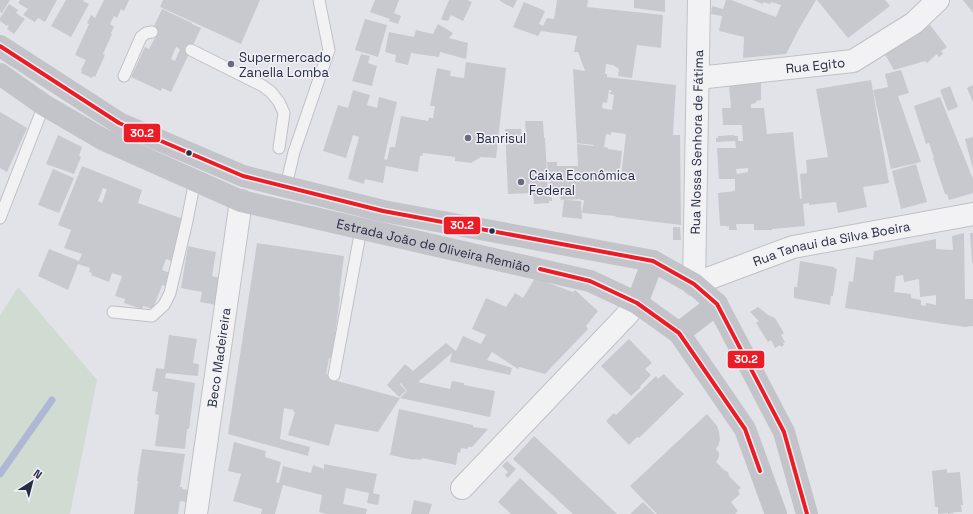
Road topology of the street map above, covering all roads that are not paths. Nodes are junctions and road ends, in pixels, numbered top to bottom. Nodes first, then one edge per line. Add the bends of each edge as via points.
1 (319, 0) edge
2 (699, 0) edge
3 (938, 0) edge
4 (152, 32) dead end
5 (0, 46) edge
6 (190, 50) dead end
7 (0, 74) edge
8 (124, 76) dead end
9 (698, 78) junction
10 (44, 105) junction
11 (279, 148) dead end
12 (195, 180) junction
13 (286, 186) junction
14 (241, 201) junction
15 (973, 214) edge
16 (0, 218) edge
17 (361, 229) junction
18 (653, 261) junction
19 (694, 284) junction
20 (637, 303) junction
21 (717, 304) junction
22 (113, 312) dead end
23 (679, 333) junction
24 (334, 375) dead end
25 (462, 488) dead end
26 (196, 514) edge
27 (776, 514) edge
28 (807, 514) edge

1 - 13 lane via 329,50 294,152
2 - 9 street, Rua Nossa Senhora de Fátima
3 - 9 street, Rua Egito via 914,23 853,61
4 - 8 lane via 141,37
5 - 13 main road, Estrada João de Oliveira Remião via 119,123 243,176
6 - 11 lane via 272,92 284,113
7 - 10 main road, Estrada João de Oliveira Remião
9 - 19 street, Rua Nossa Senhora de Fátima
10 - 12 main road, Estrada João de Oliveira Remião via 104,140
10 - 16 lane
12 - 14 main road, Estrada João de Oliveira Remião
12 - 22 lane via 170,294 164,305 152,316
13 - 18 main road, Estrada João de Oliveira Remião via 382,211
14 - 17 main road, Estrada João de Oliveira Remião
14 - 26 street, Beco Madeireira
15 - 19 street, Rua Tanaui da Silva Boeira via 793,247
17 - 20 main road, Estrada João de Oliveira Remião via 590,281
17 - 24 lane
18 - 19 main road, Estrada João de Oliveira Remião
18 - 20 main road
19 - 21 main road, Estrada João de Oliveira Remião
20 - 23 main road, Estrada João de Oliveira Remião
20 - 25 street
21 - 23 main road
21 - 28 main road, Estrada João de Oliveira Remião via 784,432
23 - 27 main road, Estrada João de Oliveira Remião via 745,429

